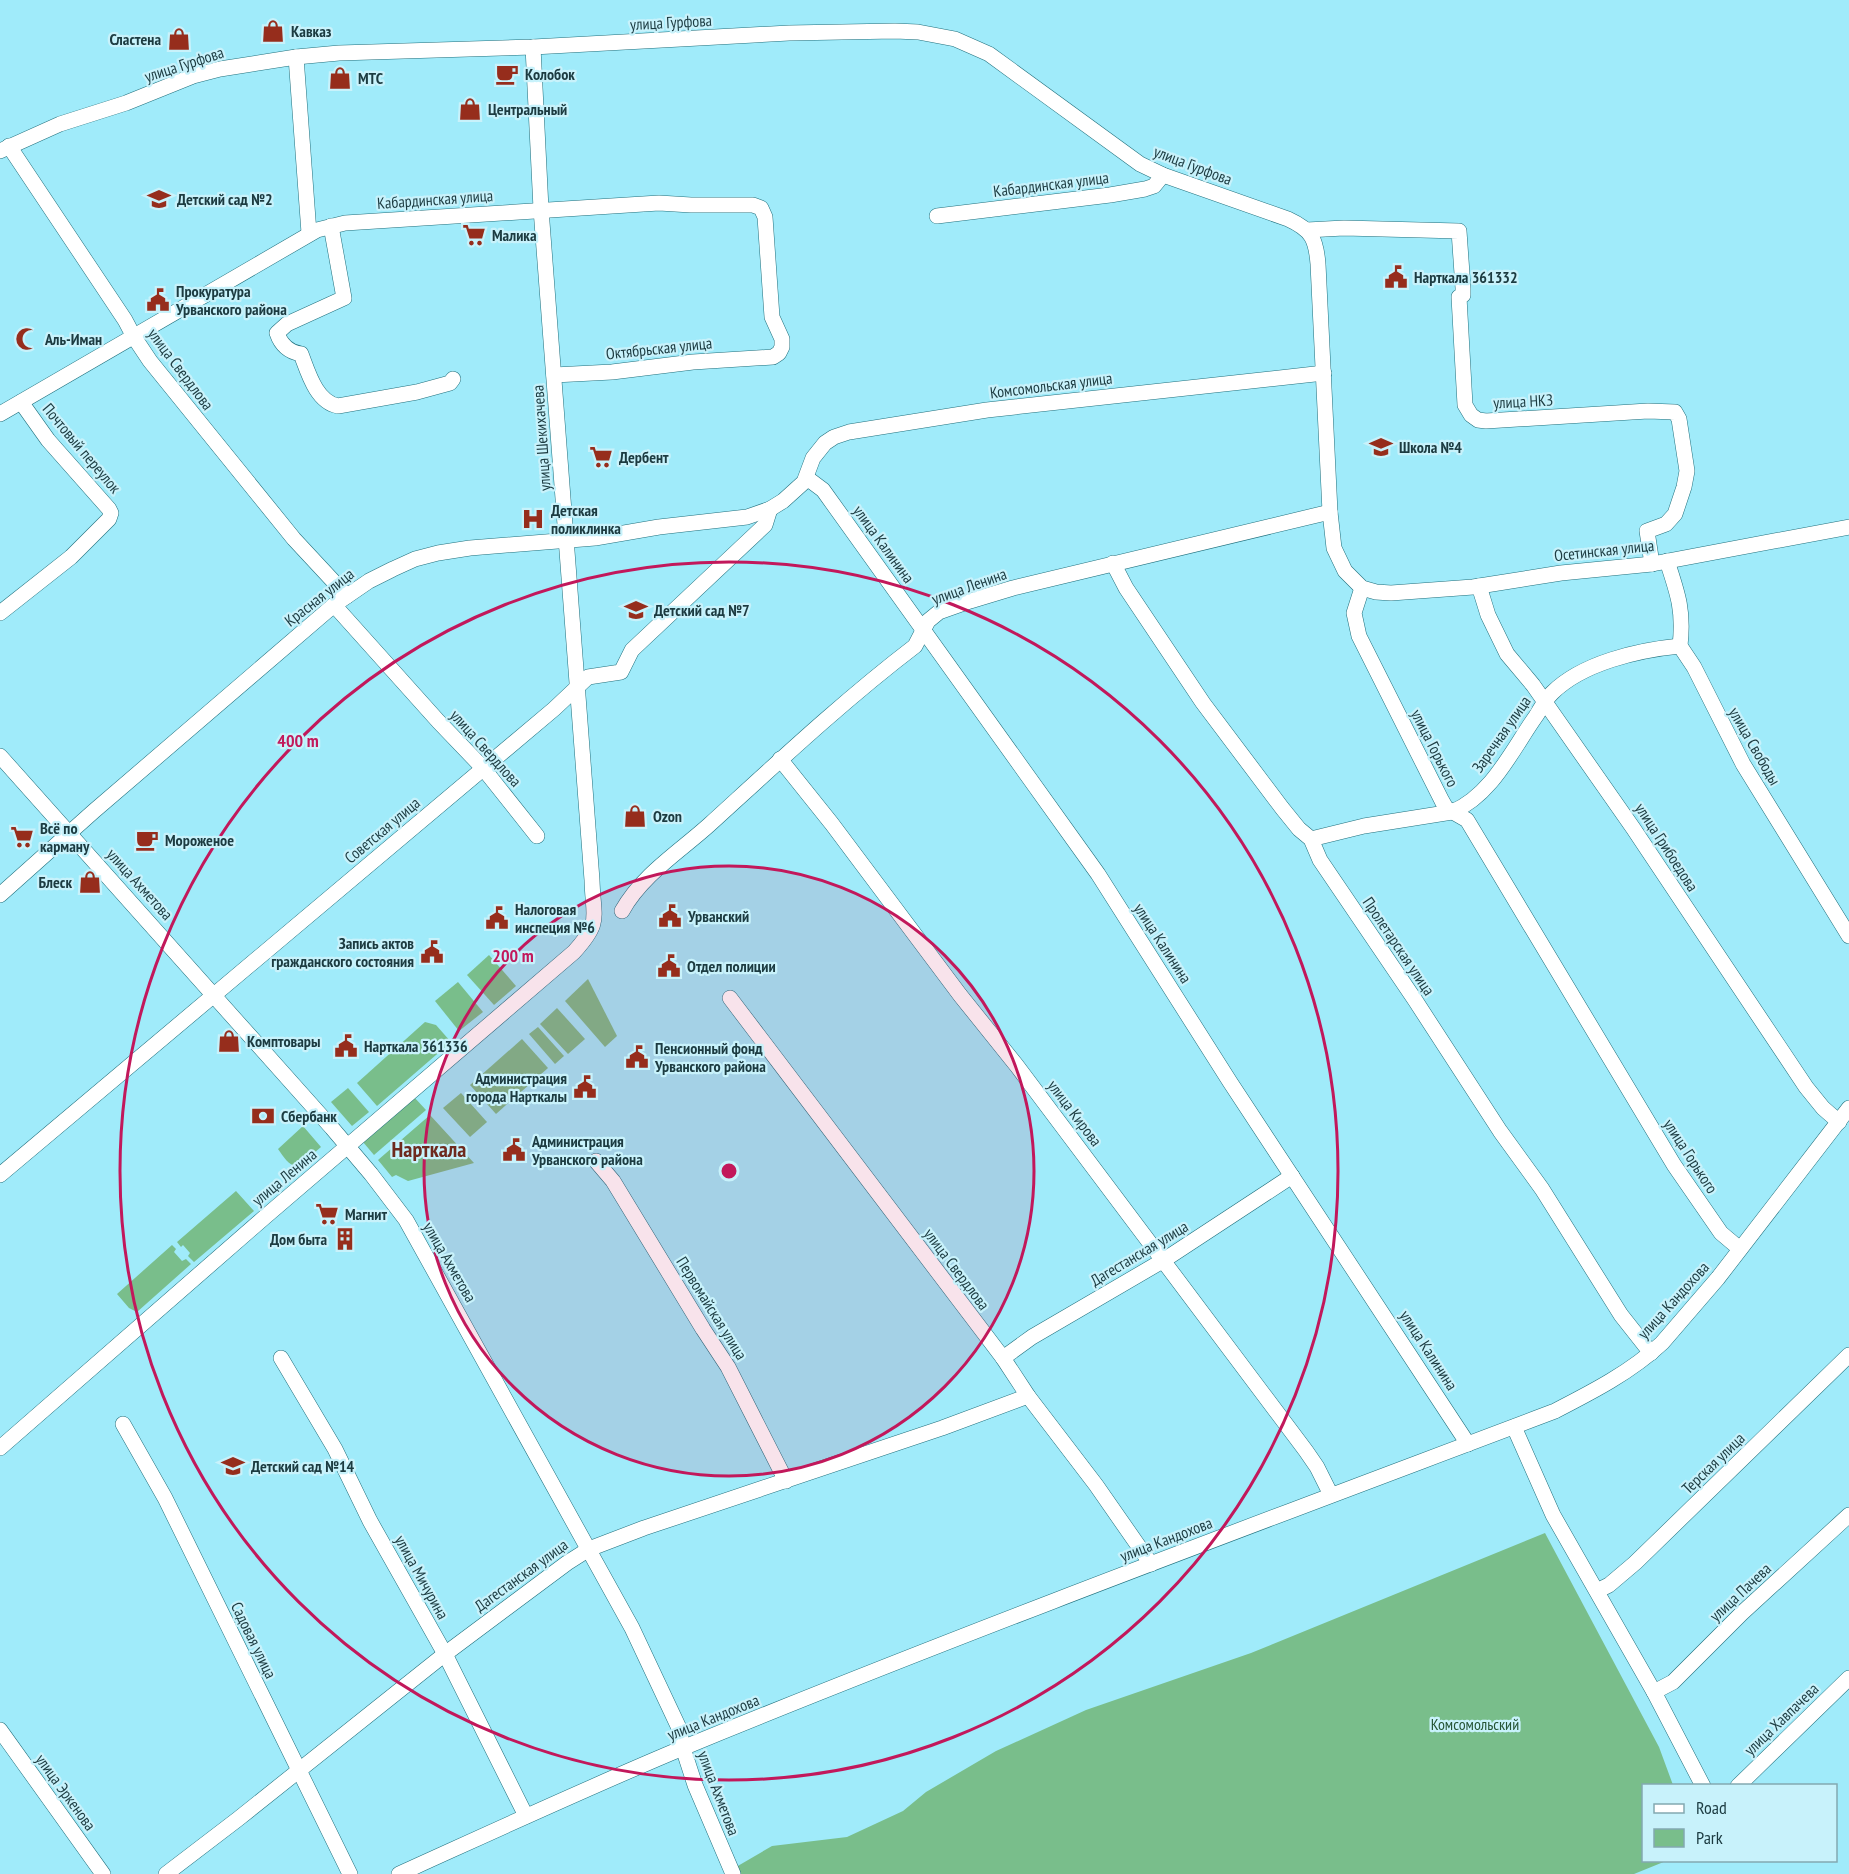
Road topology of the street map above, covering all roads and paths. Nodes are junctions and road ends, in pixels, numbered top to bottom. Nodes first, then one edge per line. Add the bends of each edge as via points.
1 (533, 48) junction
2 (296, 57) junction
3 (5, 148) edge
4 (1163, 175) junction
5 (541, 209) junction
6 (937, 216) dead end
7 (331, 226) junction
8 (1307, 230) junction
9 (309, 234) junction
10 (134, 337) junction
11 (768, 356) joint
12 (1324, 373) junction
13 (554, 375) junction
14 (453, 379) dead end
15 (21, 402) junction
16 (0, 414) edge
17 (807, 478) junction
18 (770, 509) junction
19 (1330, 512) junction
20 (1849, 527) edge
21 (567, 541) junction
22 (1113, 563) junction
23 (1660, 563) junction
24 (1479, 586) junction
25 (1362, 588) junction
26 (340, 600) junction
27 (0, 613) edge
28 (923, 629) junction
29 (1680, 646) junction
30 (577, 688) junction
31 (1545, 702) junction
32 (0, 756) edge
33 (780, 759) junction
34 (483, 768) junction
35 (1452, 812) junction
36 (70, 833) junction
37 (537, 836) dead end
38 (1311, 839) junction
39 (0, 895) edge
40 (622, 911) dead end
41 (590, 933) joint
42 (1849, 936) edge
43 (214, 995) junction
44 (730, 998) dead end
45 (1849, 1108) edge
46 (1839, 1122) junction
47 (347, 1146) junction
48 (596, 1161) dead end
49 (0, 1174) edge
50 (1292, 1176) junction
51 (1740, 1249) junction
52 (1164, 1260) junction
53 (1652, 1353) junction
54 (1849, 1355) edge
55 (281, 1358) dead end
56 (1003, 1358) junction
57 (1028, 1396) junction
58 (123, 1424) dead end
59 (1514, 1427) junction
60 (1468, 1444) junction
61 (0, 1448) edge
62 (786, 1480) junction
63 (1330, 1496) junction
64 (1849, 1515) edge
65 (589, 1549) junction
66 (1151, 1564) junction
67 (1597, 1591) junction
68 (446, 1654) junction
69 (1849, 1678) edge
70 (1654, 1692) junction
71 (0, 1730) edge
72 (683, 1748) junction
73 (300, 1770) junction
74 (1702, 1784) edge
75 (1739, 1784) edge
76 (526, 1816) junction
77 (103, 1874) edge
78 (166, 1874) edge
79 (350, 1874) edge
80 (399, 1874) edge
81 (733, 1874) edge

1 - 2 street, улица Гурфова
1 - 4 street, улица Гурфова via 789,33 895,32 942,36 989,54 1132,159
1 - 5 street, улица Шекихачева
2 - 3 street, улица Гурфова via 193,76
2 - 9 street
3 - 10 street, улица Свердлова
4 - 6 street, Кабардинская улица via 1154,186 1145,189
4 - 8 street, улица Гурфова via 1288,219
5 - 7 street, Кабардинская улица
5 - 11 street, Кабардинская улица via 659,203 761,208 765,217 772,316 782,339 779,353
5 - 13 street, улица Шекихачева
7 - 9 street, Кабардинская улица
7 - 14 street via 344,298 287,324 277,333 285,347 301,354 312,383 328,402 338,406 417,392
8 - 12 street via 1316,247
8 - 23 street, улица НКЗ via 1459,231 1464,288 1459,297 1465,405 1478,420 1675,412 1687,471 1675,514 1666,524 1647,531
9 - 10 street, Кабардинская улица
10 - 15 street, Кабардинская улица
10 - 26 street, улица Свердлова
11 - 13 street, Октябрьская улица
12 - 17 street, Комсомольская улица via 987,410 849,432 819,449
12 - 19 street
13 - 21 street, улица Шекихачева
15 - 16 street, Кабардинская улица
15 - 27 street, Почтовый переулок via 111,513 71,557
17 - 18 street, Красная улица via 794,493
17 - 28 street, улица Калинина via 823,490
18 - 21 street, Красная улица via 747,517
18 - 30 street, Советская улица via 765,525 632,650 621,672 588,677
19 - 22 street, улица Ленина
19 - 25 street via 1334,548 1345,571
20 - 23 street, Осетинская улица
21 - 26 street, Красная улица via 470,548 415,559
21 - 30 street, улица Шекихачева
22 - 28 street, улица Ленина via 1013,588 939,612
22 - 38 street, Пролетарская улица via 1203,703 1282,808
23 - 24 street, Осетинская улица
23 - 29 street via 1681,606
24 - 25 street, Осетинская улица via 1391,593
24 - 31 street, улица Грибоедова via 1499,640
25 - 35 street, улица Горького via 1354,613 1359,636 1420,761
26 - 34 street, улица Свердлова via 438,721
26 - 36 street, Красная улица
28 - 33 street, улица Ленина via 915,645
28 - 50 street, улица Калинина via 1098,874
29 - 31 street, Заречная улица via 1626,655 1596,666 1556,689
29 - 42 street, улица Свободы via 1743,764
30 - 34 street, Советская улица
30 - 41 street, улица Шекихачева via 594,911
31 - 35 street, Заречная улица via 1491,782
31 - 46 street, улица Грибоедова via 1800,1078
32 - 36 street, улица Ахметова
33 - 40 street, улица Ленина via 638,887
33 - 52 street, улица Кирова
34 - 37 street, улица Свердлова
34 - 43 street, Советская улица
35 - 38 street, Заречная улица
35 - 51 street, улица Горького via 1469,824 1674,1165 1721,1233
36 - 39 street, Красная улица
36 - 43 street, улица Ахметова
38 - 53 street, Пролетарская улица via 1320,860 1542,1189 1621,1314
41 - 47 street, улица Ленина via 574,952
43 - 47 street, улица Ахметова
43 - 49 street, Советская улица
44 - 56 street, улица Свердлова
45 - 46 street, улица Кандохова
46 - 51 street, улица Кандохова
47 - 61 street, улица Ленина
47 - 65 street, улица Ахметова via 415,1235
48 - 62 street, Первомайская улица via 613,1181 728,1367
50 - 52 street, Дагестанская улица
50 - 60 street, улица Калинина
51 - 53 street, улица Кандохова
52 - 56 street, Дагестанская улица
52 - 63 street, улица Кирова via 1306,1451
53 - 59 street, улица Кандохова via 1590,1393
54 - 67 street, Терская улица via 1651,1548 1620,1577
55 - 68 street, улица Мичурина
56 - 57 street, улица Свердлова
57 - 62 street, Дагестанская улица
57 - 66 street, улица Свердлова
58 - 73 street, Садовая улица via 151,1472
59 - 60 street, улица Кандохова
59 - 67 street via 1553,1515
60 - 63 street, улица Кандохова
62 - 65 street, Дагестанская улица
63 - 66 street, улица Кандохова
64 - 70 street, улица Пачева via 1672,1682
65 - 68 street, Дагестанская улица
65 - 72 street, улица Ахметова via 661,1687 679,1728
66 - 72 street, улица Кандохова
67 - 70 street
68 - 73 street, Дагестанская улица
68 - 76 street, улица Мичурина
69 - 75 street, улица Хавпачева
70 - 74 street
71 - 77 street, улица Эркенова
72 - 76 street, улица Кандохова
72 - 81 street, улица Ахметова
73 - 78 street, Дагестанская улица
73 - 79 street, Садовая улица
76 - 80 street, улица Кандохова

